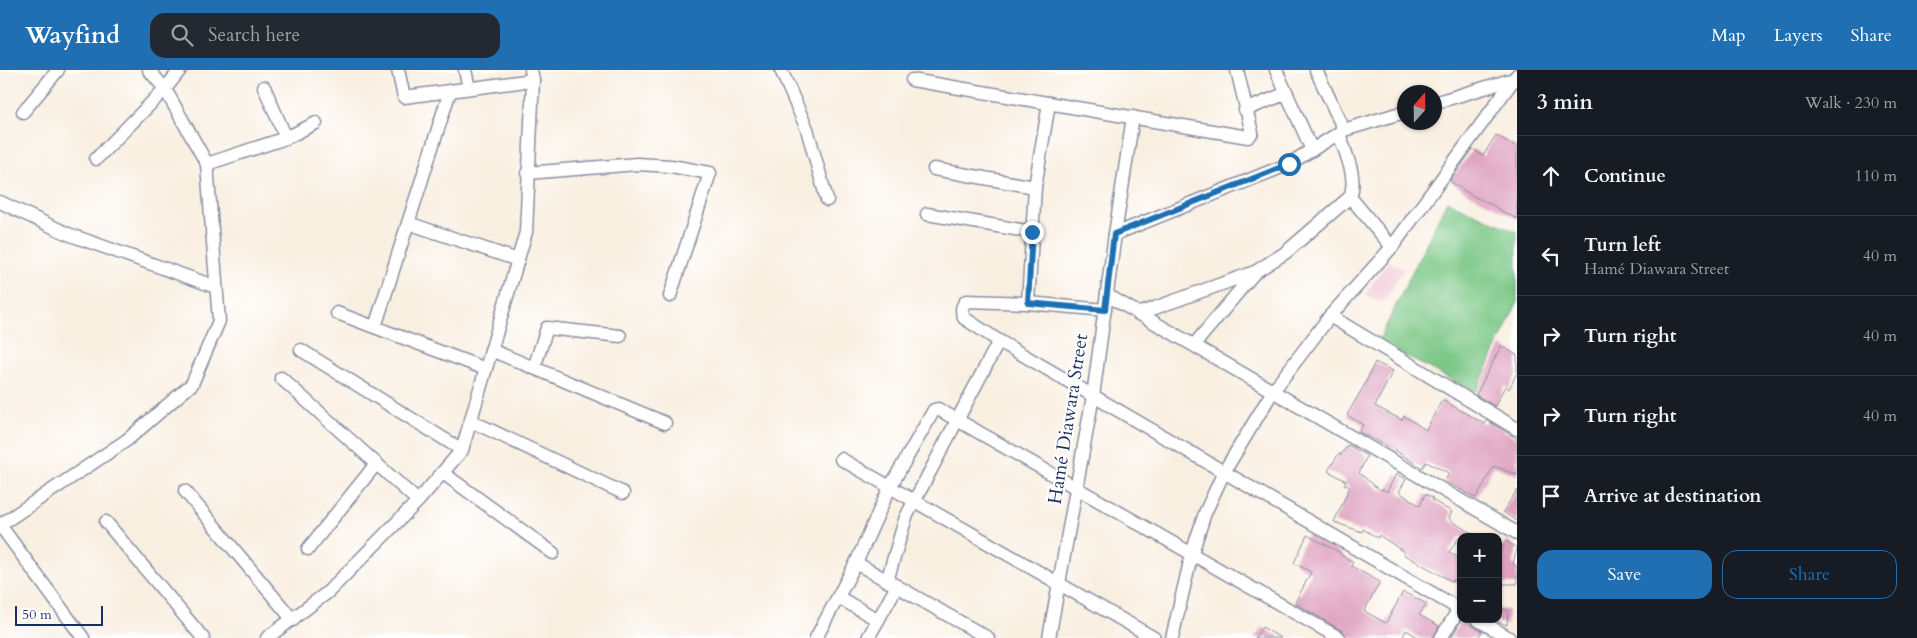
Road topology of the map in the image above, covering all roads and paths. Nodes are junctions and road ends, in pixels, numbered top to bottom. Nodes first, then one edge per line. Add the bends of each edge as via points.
1 (58, 70) edge
2 (149, 70) edge
3 (180, 70) edge
4 (398, 70) edge
5 (465, 70) edge
6 (781, 70) edge
7 (1237, 70) edge
8 (1276, 70) edge
9 (1316, 70) edge
10 (532, 75) edge
11 (1516, 77) edge
12 (912, 80) dead end
13 (264, 87) dead end
14 (469, 88) junction
15 (165, 90) junction
16 (450, 91) junction
17 (1287, 93) junction
18 (1442, 100) edge
19 (1049, 103) junction
20 (1245, 110) junction
21 (23, 112) dead end
22 (1397, 114) edge
23 (1133, 117) junction
24 (316, 123) dead end
25 (1342, 132) junction
26 (286, 138) junction
27 (1312, 150) junction
28 (96, 159) dead end
29 (207, 164) junction
30 (934, 169) dead end
31 (528, 173) junction
32 (1035, 187) junction
33 (1350, 197) junction
34 (828, 200) dead end
35 (0, 202) edge
36 (927, 214) dead end
37 (408, 223) junction
38 (1032, 232) junction
39 (1114, 234) junction
40 (1392, 247) junction
41 (518, 260) junction
42 (1255, 272) junction
43 (216, 288) junction
44 (1107, 295) junction
45 (670, 296) dead end
46 (1028, 303) junction
47 (1105, 310) junction
48 (338, 313) dead end
49 (1138, 314) junction
50 (1330, 316) junction
51 (375, 327) junction
52 (620, 336) dead end
53 (999, 341) junction
54 (1194, 346) junction
55 (301, 350) dead end
56 (491, 350) junction
57 (534, 368) junction
58 (486, 369) junction
59 (280, 378) dead end
60 (1273, 391) junction
61 (1093, 396) junction
62 (958, 419) junction
63 (471, 421) junction
64 (665, 423) dead end
65 (1517, 429) edge
66 (462, 450) junction
67 (841, 459) dead end
68 (376, 464) junction
69 (1224, 472) junction
70 (443, 473) junction
71 (890, 487) junction
72 (1076, 487) junction
73 (185, 491) dead end
74 (623, 493) dead end
75 (914, 500) junction
76 (418, 501) junction
77 (106, 522) dead end
78 (0, 525) edge
79 (1517, 533) edge
80 (308, 549) dead end
81 (553, 553) dead end
82 (1192, 553) junction
83 (856, 563) junction
84 (892, 583) junction
85 (1058, 583) junction
86 (838, 596) junction
87 (1457, 607) edge
88 (1457, 614) edge
89 (293, 620) junction
90 (878, 620) junction
91 (1484, 623) edge
92 (83, 638) edge
93 (203, 638) edge
94 (267, 638) edge
95 (816, 638) edge
96 (868, 638) edge
97 (988, 638) edge
98 (1049, 638) edge
99 (1154, 638) edge
100 (1172, 638) edge
101 (1339, 638) edge
102 (1442, 638) edge
103 (1509, 638) edge

1 - 21 street
2 - 15 street
3 - 15 street
4 - 16 street via 404,97
5 - 14 street
6 - 34 street via 807,129
7 - 20 street
8 - 17 street
9 - 25 street
10 - 14 street
10 - 31 street
11 - 18 street
11 - 40 street
12 - 19 street
13 - 26 street
14 - 16 street
15 - 28 street
15 - 29 street
16 - 37 street
17 - 20 street
17 - 27 street
19 - 23 street
19 - 32 street
20 - 23 street via 1252,132 1248,137
22 - 25 street
23 - 39 street, Hamé Diawara Street
24 - 26 street
25 - 27 street
25 - 33 street via 1354,188
26 - 29 street
27 - 39 street via 1289,164
29 - 43 street
30 - 32 street
31 - 41 street via 526,232
31 - 45 street via 637,164 710,173
32 - 38 street
33 - 40 street
33 - 42 street via 1285,253
35 - 43 street via 68,234
36 - 38 street
37 - 41 street
37 - 51 street
38 - 46 street
39 - 44 street, Hamé Diawara Street
40 - 50 street
41 - 56 street
42 - 49 street
42 - 54 street
43 - 78 street via 219,321 192,384 127,440
44 - 47 street, Hamé Diawara Street
44 - 49 street
46 - 47 street
46 - 53 street via 966,301 962,306 964,318
47 - 61 street, Hamé Diawara Street
48 - 51 street
49 - 54 street
50 - 60 street
50 - 65 street
51 - 58 street
52 - 57 street via 547,328
53 - 61 street
53 - 62 street
54 - 60 street
55 - 66 street
56 - 57 street
56 - 58 street
57 - 64 street
58 - 63 street
59 - 68 street
60 - 69 street
60 - 79 street
61 - 69 street
61 - 72 street, Hamé Diawara Street
62 - 71 street via 942,410 934,410
62 - 72 street
62 - 75 street
63 - 66 street
63 - 74 street
66 - 70 street
67 - 71 street
68 - 76 street
68 - 80 street
69 - 82 street
69 - 87 street
70 - 76 street
70 - 81 street
71 - 75 street
71 - 83 street
72 - 82 street
72 - 85 street, Hamé Diawara Street
73 - 89 street
75 - 84 street via 906,517
75 - 85 street
76 - 89 street via 328,592
77 - 93 street
78 - 92 street
82 - 100 street
82 - 101 street
83 - 84 street
83 - 86 street
84 - 90 street
84 - 97 street
85 - 98 street, Hamé Diawara Street
85 - 99 street
86 - 90 street
86 - 95 street
88 - 102 street
89 - 94 street
90 - 96 street
91 - 103 street

